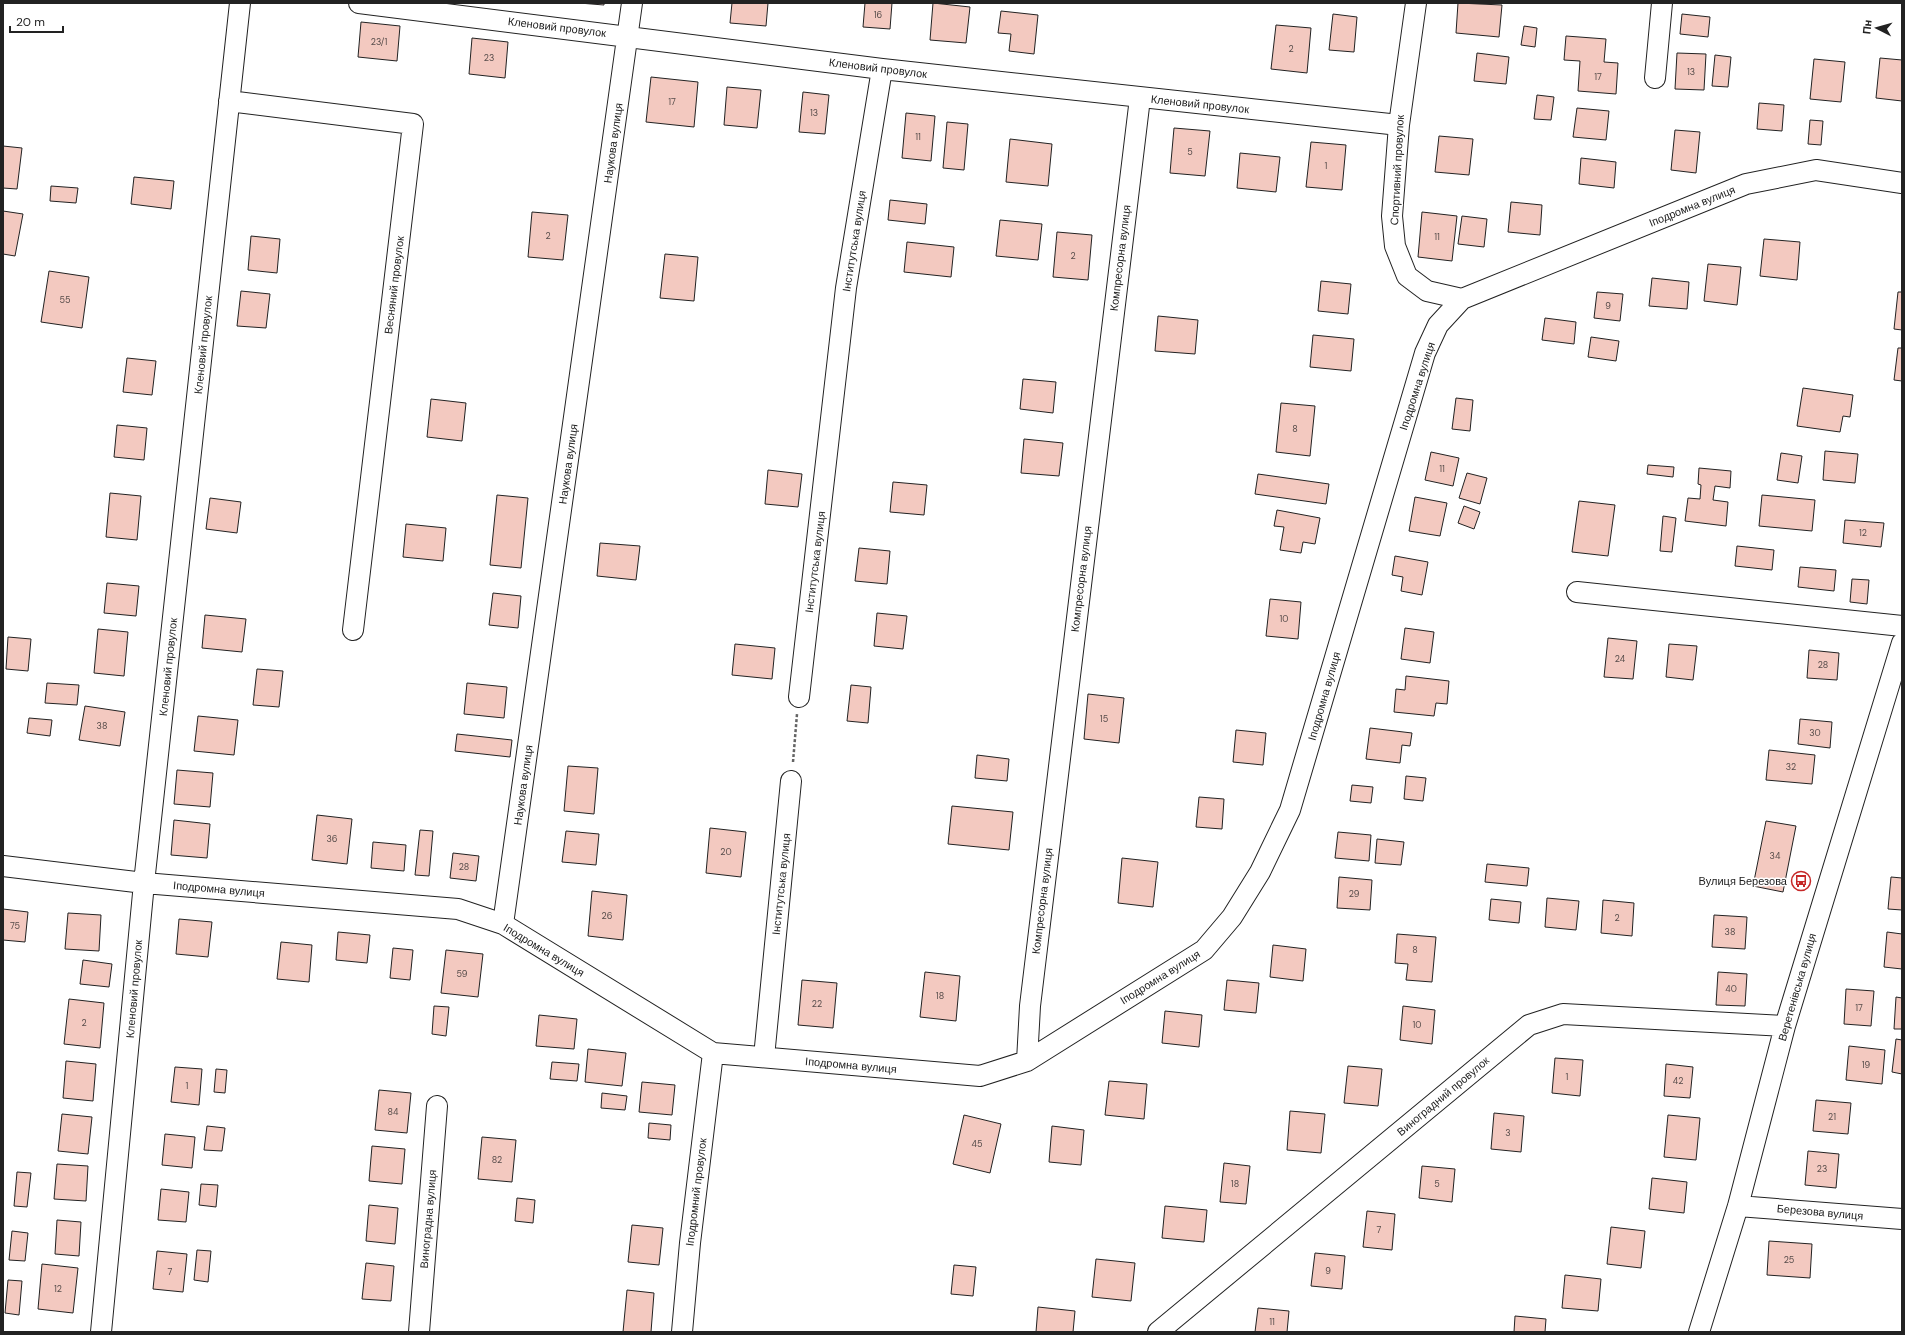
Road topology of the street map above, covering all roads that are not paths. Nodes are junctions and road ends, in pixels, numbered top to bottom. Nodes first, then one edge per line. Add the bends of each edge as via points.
1 (240, 3) edge
2 (359, 3) edge
3 (632, 3) edge
4 (1416, 3) edge
5 (1662, 3) edge
6 (628, 36) junction
7 (882, 69) junction
8 (1655, 78) dead end
9 (1140, 98) junction
10 (229, 101) junction
11 (1398, 124) junction
12 (1902, 183) edge
13 (1462, 299) junction
14 (1577, 592) dead end
15 (1902, 626) edge
16 (353, 630) dead end
17 (1902, 643) edge
18 (799, 697) road end
19 (791, 781) road end
20 (3, 866) edge
21 (144, 883) junction
22 (503, 924) junction
23 (1785, 1026) junction
24 (713, 1053) junction
25 (764, 1057) junction
26 (1027, 1061) junction
27 (437, 1106) dead end
28 (1738, 1206) junction
29 (1902, 1220) edge
30 (101, 1332) edge
31 (419, 1332) edge
32 (682, 1332) edge
33 (1158, 1332) edge
34 (1699, 1332) edge

1 - 10 street, Кленовий провулок
2 - 6 street, Кленовий провулок
3 - 6 street, Наукова вулиця
4 - 11 street, Спортивний провулок
5 - 8 street
6 - 7 street, Кленовий провулок
6 - 22 street, Наукова вулиця
7 - 9 street, Кленовий провулок
7 - 18 street, Інститутська вулиця via 846,288
9 - 11 street, Кленовий провулок
9 - 26 street, Компресорна вулиця via 1031,998
10 - 16 street, Весняний провулок via 413,124
10 - 21 street, Кленовий провулок
11 - 13 street, Спортивний провулок via 1392,216 1395,246 1407,276 1427,291
12 - 13 street, Іподромна вулиця via 1816,170 1746,184
13 - 26 street, Іподромна вулиця via 1438,326 1425,353 1290,810 1260,872 1232,917 1204,950
14 - 15 street
17 - 23 street, Веретенівська вулиця
19 - 25 street, Інститутська вулиця
20 - 21 street, Іподромна вулиця
21 - 22 street, Іподромна вулиця via 458,909
21 - 30 street, Кленовий провулок
22 - 24 street, Іподромна вулиця
23 - 28 street, Веретенівська вулиця
23 - 33 street, Виноградний провулок via 1563,1014 1529,1025
24 - 25 street, Іподромна вулиця
24 - 32 street, Іподромний провулок
25 - 26 street, Іподромна вулиця via 980,1076
27 - 31 street, Виноградна вулиця
28 - 29 street, Березова вулиця
28 - 34 street, Веретенівська вулиця

